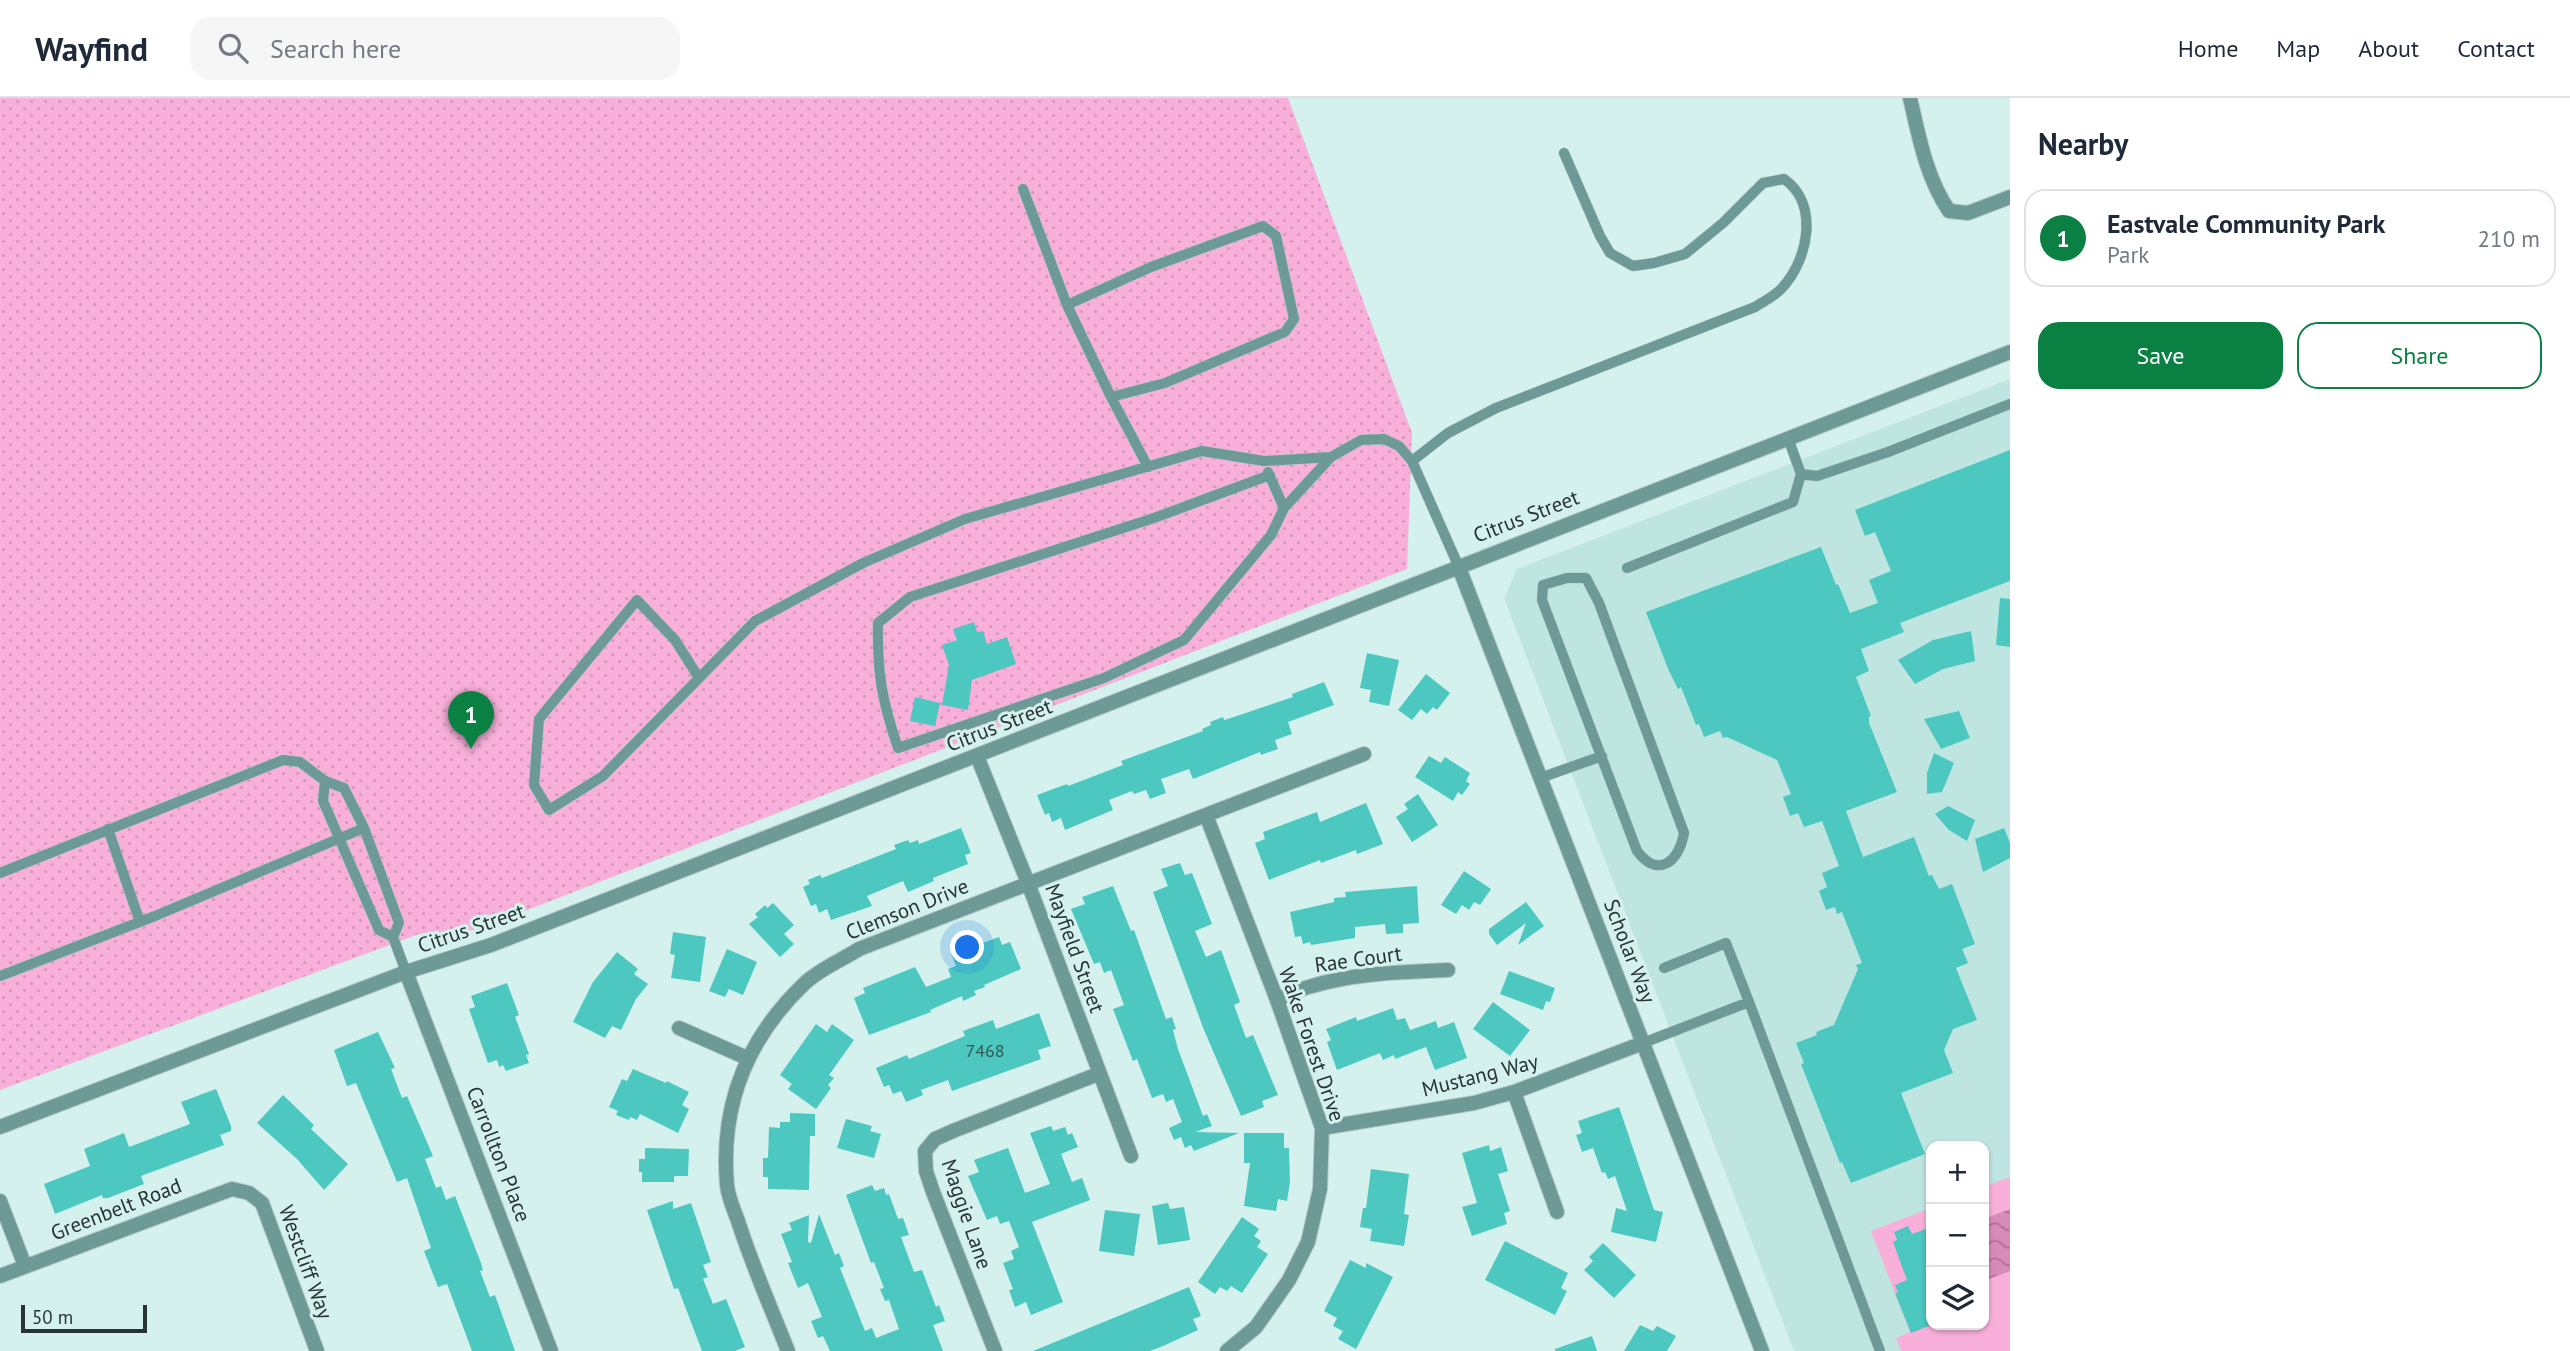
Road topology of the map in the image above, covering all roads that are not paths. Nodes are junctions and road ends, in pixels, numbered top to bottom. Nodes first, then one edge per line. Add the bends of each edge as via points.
1 (1910, 98) edge
2 (1564, 153) dead end
3 (1023, 189) dead end
4 (2010, 197) edge
5 (1067, 306) junction
6 (2010, 352) edge
7 (1111, 397) junction
8 (2010, 404) edge
9 (1788, 438) junction
10 (1331, 457) junction
11 (1264, 461) junction
12 (1412, 461) junction
13 (1148, 467) junction
14 (1801, 474) junction
15 (1270, 475) junction
16 (1284, 508) junction
17 (1458, 565) junction
18 (1627, 568) dead end
19 (699, 677) junction
20 (1364, 754) dead end
21 (977, 756) junction
22 (1602, 756) junction
23 (1540, 778) junction
24 (325, 781) junction
25 (1206, 815) junction
26 (364, 828) junction
27 (108, 829) junction
28 (341, 838) junction
29 (0, 873) edge
30 (1028, 883) junction
31 (139, 922) junction
32 (393, 937) junction
33 (1664, 968) dead end
34 (1448, 971) dead end
35 (406, 972) junction
36 (0, 976) edge
37 (1277, 1000) junction
38 (1749, 1002) junction
39 (678, 1028) dead end
40 (1643, 1043) junction
41 (747, 1058) junction
42 (1098, 1074) junction
43 (1514, 1092) junction
44 (0, 1127) edge
45 (1322, 1128) junction
46 (1131, 1156) dead end
47 (249, 1193) joint
48 (0, 1201) edge
49 (1557, 1212) dead end
50 (25, 1266) junction
51 (0, 1276) edge
52 (317, 1351) edge
53 (551, 1351) edge
54 (788, 1351) edge
55 (995, 1351) edge
56 (1227, 1351) edge
57 (1762, 1351) edge
58 (1880, 1351) edge

1 - 4 street via 1923,156 1949,211 1968,213
2 - 12 lane via 1610,253 1633,266 1685,254 1763,183 1784,178 1797,191 1807,221 1800,260 1782,288 1755,307 1496,408 1448,433
3 - 5 lane
5 - 7 lane
5 - 7 lane via 1151,267 1263,226 1276,236 1294,318 1285,332 1165,383
6 - 9 street, Citrus Street
7 - 13 lane
8 - 14 lane via 1817,476
9 - 14 lane
9 - 17 street, Citrus Street
10 - 11 lane
10 - 12 lane via 1361,440 1375,438 1398,446
10 - 16 lane
11 - 13 lane via 1202,451
11 - 15 lane
12 - 17 lane
13 - 19 lane via 965,519 863,563 755,621
14 - 18 lane via 1793,502
15 - 16 lane
15 - 16 lane via 1154,519 910,597 878,623 883,705 898,748 1104,678 1184,640 1271,535
17 - 21 street, Citrus Street
17 - 23 street, Scholar Way
19 - 19 lane via 603,776 550,810 534,785 539,719 636,600 675,640
20 - 25 street, Clemson Drive
21 - 30 street, Mayfield Street
21 - 35 street, Citrus Street via 503,940
22 - 22 lane via 1644,861 1659,865 1673,860 1684,833 1599,603 1586,578 1543,584 1542,600
22 - 23 lane
23 - 40 street, Scholar Way
24 - 26 lane via 344,788
24 - 27 lane via 300,762 283,760
24 - 28 lane via 323,801
25 - 30 street, Clemson Drive
25 - 37 street, Wake Forest Drive
26 - 28 lane
26 - 32 lane via 399,923
27 - 29 lane
27 - 31 lane
28 - 31 lane
28 - 32 lane via 379,930
30 - 41 street, Clemson Drive via 849,955 807,982 770,1023
30 - 42 street, Mayfield Street
31 - 36 lane
32 - 35 lane
33 - 38 lane via 1726,943
34 - 37 street, Rae Court via 1354,978 1313,985
35 - 44 street, Citrus Street
35 - 53 street, Carrollton Place
37 - 45 street, Wake Forest Drive
38 - 40 lane
38 - 58 lane
39 - 41 street
40 - 43 street, Mustang Way
40 - 57 street, Scholar Way
41 - 54 street, Clemson Drive via 732,1098 727,1187
42 - 46 street, Mayfield Street
42 - 55 street, Maggie Lane via 935,1139 925,1151 933,1192
43 - 45 street, Mustang Way
43 - 49 street
45 - 56 street, Wake Forest Drive via 1320,1189 1308,1242 1289,1280 1256,1327
47 - 50 street, Greenbelt Road via 232,1189 205,1197
47 - 52 street, Westcliff Way via 262,1203
48 - 50 street
50 - 51 street, Greenbelt Road

